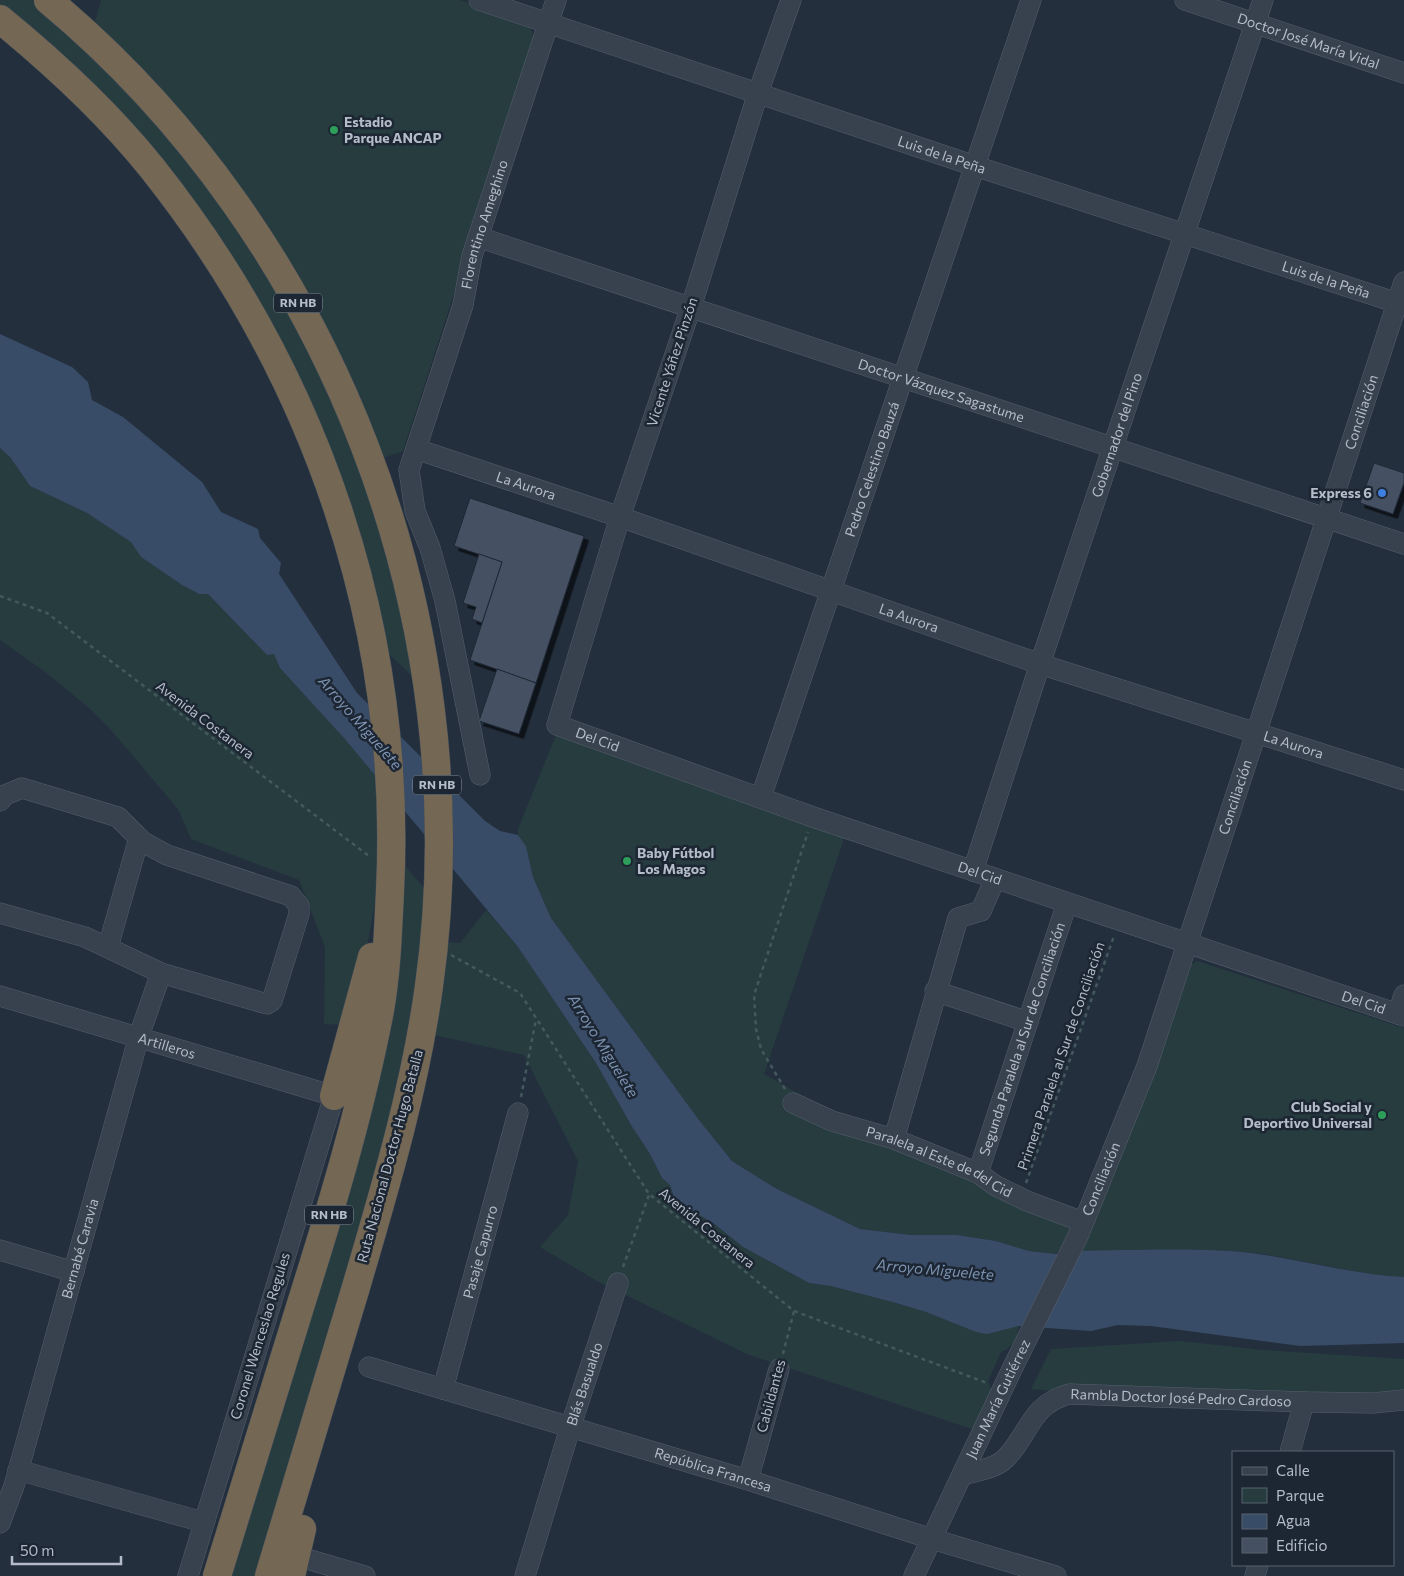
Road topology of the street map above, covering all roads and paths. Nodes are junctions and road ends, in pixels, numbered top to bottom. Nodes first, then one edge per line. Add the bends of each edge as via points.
1 (48, 0) edge
2 (479, 0) edge
3 (556, 0) edge
4 (792, 0) edge
5 (1031, 0) edge
6 (1185, 0) edge
7 (1263, 0) edge
8 (0, 19) edge
9 (548, 23) junction
10 (1255, 23) junction
11 (1404, 73) edge
12 (758, 93) junction
13 (975, 166) junction
14 (1185, 234) junction
15 (478, 237) junction
16 (1404, 282) edge
17 (1400, 304) edge
18 (690, 307) junction
19 (904, 378) junction
20 (1113, 448) junction
21 (416, 449) junction
22 (620, 517) junction
23 (1326, 518) junction
24 (1404, 544) edge
25 (832, 592) junction
26 (0, 596) edge
27 (1040, 664) junction
28 (557, 726) joint
29 (1257, 733) junction
30 (480, 775) dead end
31 (1404, 780) edge
32 (761, 797) junction
33 (0, 800) edge
34 (813, 817) junction
35 (139, 838) junction
36 (973, 871) junction
37 (391, 873) junction
38 (995, 879) junction
39 (1067, 903) junction
40 (390, 904) junction
41 (0, 913) edge
42 (1119, 921) junction
43 (1187, 942) junction
44 (434, 946) junction
45 (108, 947) junction
46 (161, 973) junction
47 (935, 991) junction
48 (1404, 995) edge
49 (0, 996) edge
50 (1401, 1015) edge
51 (536, 1018) junction
52 (1028, 1022) junction
53 (139, 1036) junction
54 (334, 1096) junction
55 (794, 1102) joint
56 (518, 1113) joint
57 (894, 1139) junction
58 (978, 1173) junction
59 (649, 1194) junction
60 (1021, 1198) junction
61 (381, 1204) junction
62 (1080, 1229) junction
63 (0, 1250) edge
64 (74, 1272) junction
65 (618, 1283) joint
66 (794, 1312) junction
67 (370, 1367) dead end
68 (779, 1369) joint
69 (1003, 1388) junction
70 (443, 1389) junction
71 (1404, 1400) edge
72 (1304, 1402) junction
73 (570, 1428) junction
74 (1290, 1451) edge
75 (18, 1470) junction
76 (962, 1475) junction
77 (748, 1480) junction
78 (203, 1522) junction
79 (0, 1523) edge
80 (932, 1539) junction
81 (299, 1568) edge
82 (188, 1576) edge
83 (217, 1576) edge
84 (269, 1576) edge
85 (365, 1576) edge
86 (525, 1576) edge
87 (914, 1576) edge
88 (1056, 1576) edge

1 - 44 highway, Ruta Nacional Doctor Hugo Batalla / RN HB via 109,55 194,148 293,294 347,402 371,461 401,555 427,673 438,799
2 - 9 street, Luis de la Peña
3 - 9 street, Florentino Ameghino
4 - 12 street, Vicente Yáñez Pinzón
5 - 13 street, Pedro Celestino Bauzá
6 - 10 street, Doctor José María Vidal
7 - 10 street, Gobernador del Pino
8 - 37 highway, RN HB via 103,112 151,166 227,274 281,370 324,464 342,517 368,620 388,749
9 - 12 street, Luis de la Peña
9 - 15 street, Florentino Ameghino
10 - 11 street, Doctor José María Vidal
10 - 14 street, Gobernador del Pino
12 - 13 street, Luis de la Peña
12 - 18 street, Vicente Yáñez Pinzón
13 - 14 street, Luis de la Peña
13 - 19 street, Pedro Celestino Bauzá
14 - 17 street, Luis de la Peña
14 - 20 street, Gobernador del Pino
15 - 18 street, Doctor Vázquez Sagastume
15 - 21 street, Florentino Ameghino via 464,305
16 - 17 street, Conciliación
17 - 23 street, Conciliación
18 - 19 street, Doctor Vázquez Sagastume
18 - 22 street, Vicente Yáñez Pinzón
19 - 20 street, Doctor Vázquez Sagastume
19 - 25 street, Pedro Celestino Bauzá
20 - 23 street, Doctor Vázquez Sagastume
20 - 27 street, Gobernador del Pino
21 - 22 street, La Aurora
21 - 30 street, Florentino Ameghino via 409,470 415,511 430,548 445,601
22 - 25 street, La Aurora
22 - 28 street, Vicente Yáñez Pinzón
23 - 24 street, Doctor Vázquez Sagastume
23 - 29 street, Conciliación
25 - 27 street, La Aurora
25 - 32 street, Pedro Celestino Bauzá
26 - 37 path, Avenida Costanera via 47,613
27 - 29 street, La Aurora
27 - 36 street, Gobernador del Pino
28 - 32 street, Del Cid
29 - 31 street, La Aurora
29 - 43 street, Conciliación
32 - 34 street, Del Cid
33 - 35 street via 22,788 118,817
34 - 36 street, Del Cid
34 - 55 path via 754,995 761,1049
35 - 45 street
35 - 46 street via 167,855 291,896 299,906 272,1001 267,1004
36 - 38 street, Del Cid
37 - 40 highway, RN HB
38 - 39 street, Del Cid
38 - 47 street via 981,911 958,918
39 - 42 street, Del Cid
39 - 52 street, Segunda Paralela al Sur de Conciliación
40 - 54 highway via 376,939
40 - 83 highway, RN HB via 380,1010 349,1142
41 - 45 street via 85,937
42 - 43 street, Del Cid
42 - 60 path, Primera Paralela al Sur de Conciliación
43 - 50 street, Del Cid
43 - 62 street, Conciliación via 1147,1066
44 - 51 path, Avenida Costanera via 520,993
44 - 61 highway, Ruta Nacional Doctor Hugo Batalla / RN HB via 411,1085
45 - 46 street
46 - 53 street, Bernabé Caravia
47 - 52 street
47 - 57 street
48 - 50 street
49 - 53 street, Artilleros
51 - 56 path
51 - 59 path, Avenida Costanera
52 - 58 street, Segunda Paralela al Sur de Conciliación
53 - 54 street, Artilleros
53 - 64 street, Bernabé Caravia
54 - 78 street, Coronel Wenceslao Regules
55 - 57 street, Paralela al Este de del Cid via 832,1121
56 - 70 street, Pasaje Capurro
57 - 58 street, Paralela al Este de del Cid
58 - 60 street, Paralela al Este de del Cid
59 - 65 path
59 - 66 path, Avenida Costanera
60 - 62 street, Paralela al Este de del Cid
61 - 81 highway via 380,1240 372,1282 294,1554
61 - 84 highway, Ruta Nacional Doctor Hugo Batalla / RN HB
62 - 69 street, Juan María Gutiérrez
63 - 64 street
64 - 75 street, Bernabé Caravia
65 - 73 street, Blás Basualdo
66 - 68 path, Cabildantes
66 - 69 path, Avenida Costanera
67 - 70 street, República Francesa
68 - 77 street, Cabildantes
69 - 76 street, Juan María Gutiérrez
70 - 73 street, República Francesa
71 - 72 street, Rambla Doctor José Pedro Cardoso
72 - 74 street
72 - 76 street, Rambla Doctor José Pedro Cardoso via 1069,1394 1052,1400 1039,1410 1005,1458 992,1466
73 - 77 street, República Francesa
73 - 86 street, Blás Basualdo
75 - 78 street
75 - 79 street, Bernabé Caravia
76 - 80 street, Juan María Gutiérrez
77 - 80 street, República Francesa
78 - 82 street, Coronel Wenceslao Regules
80 - 87 street, Juan María Gutiérrez
80 - 88 street, República Francesa
81 - 85 street

